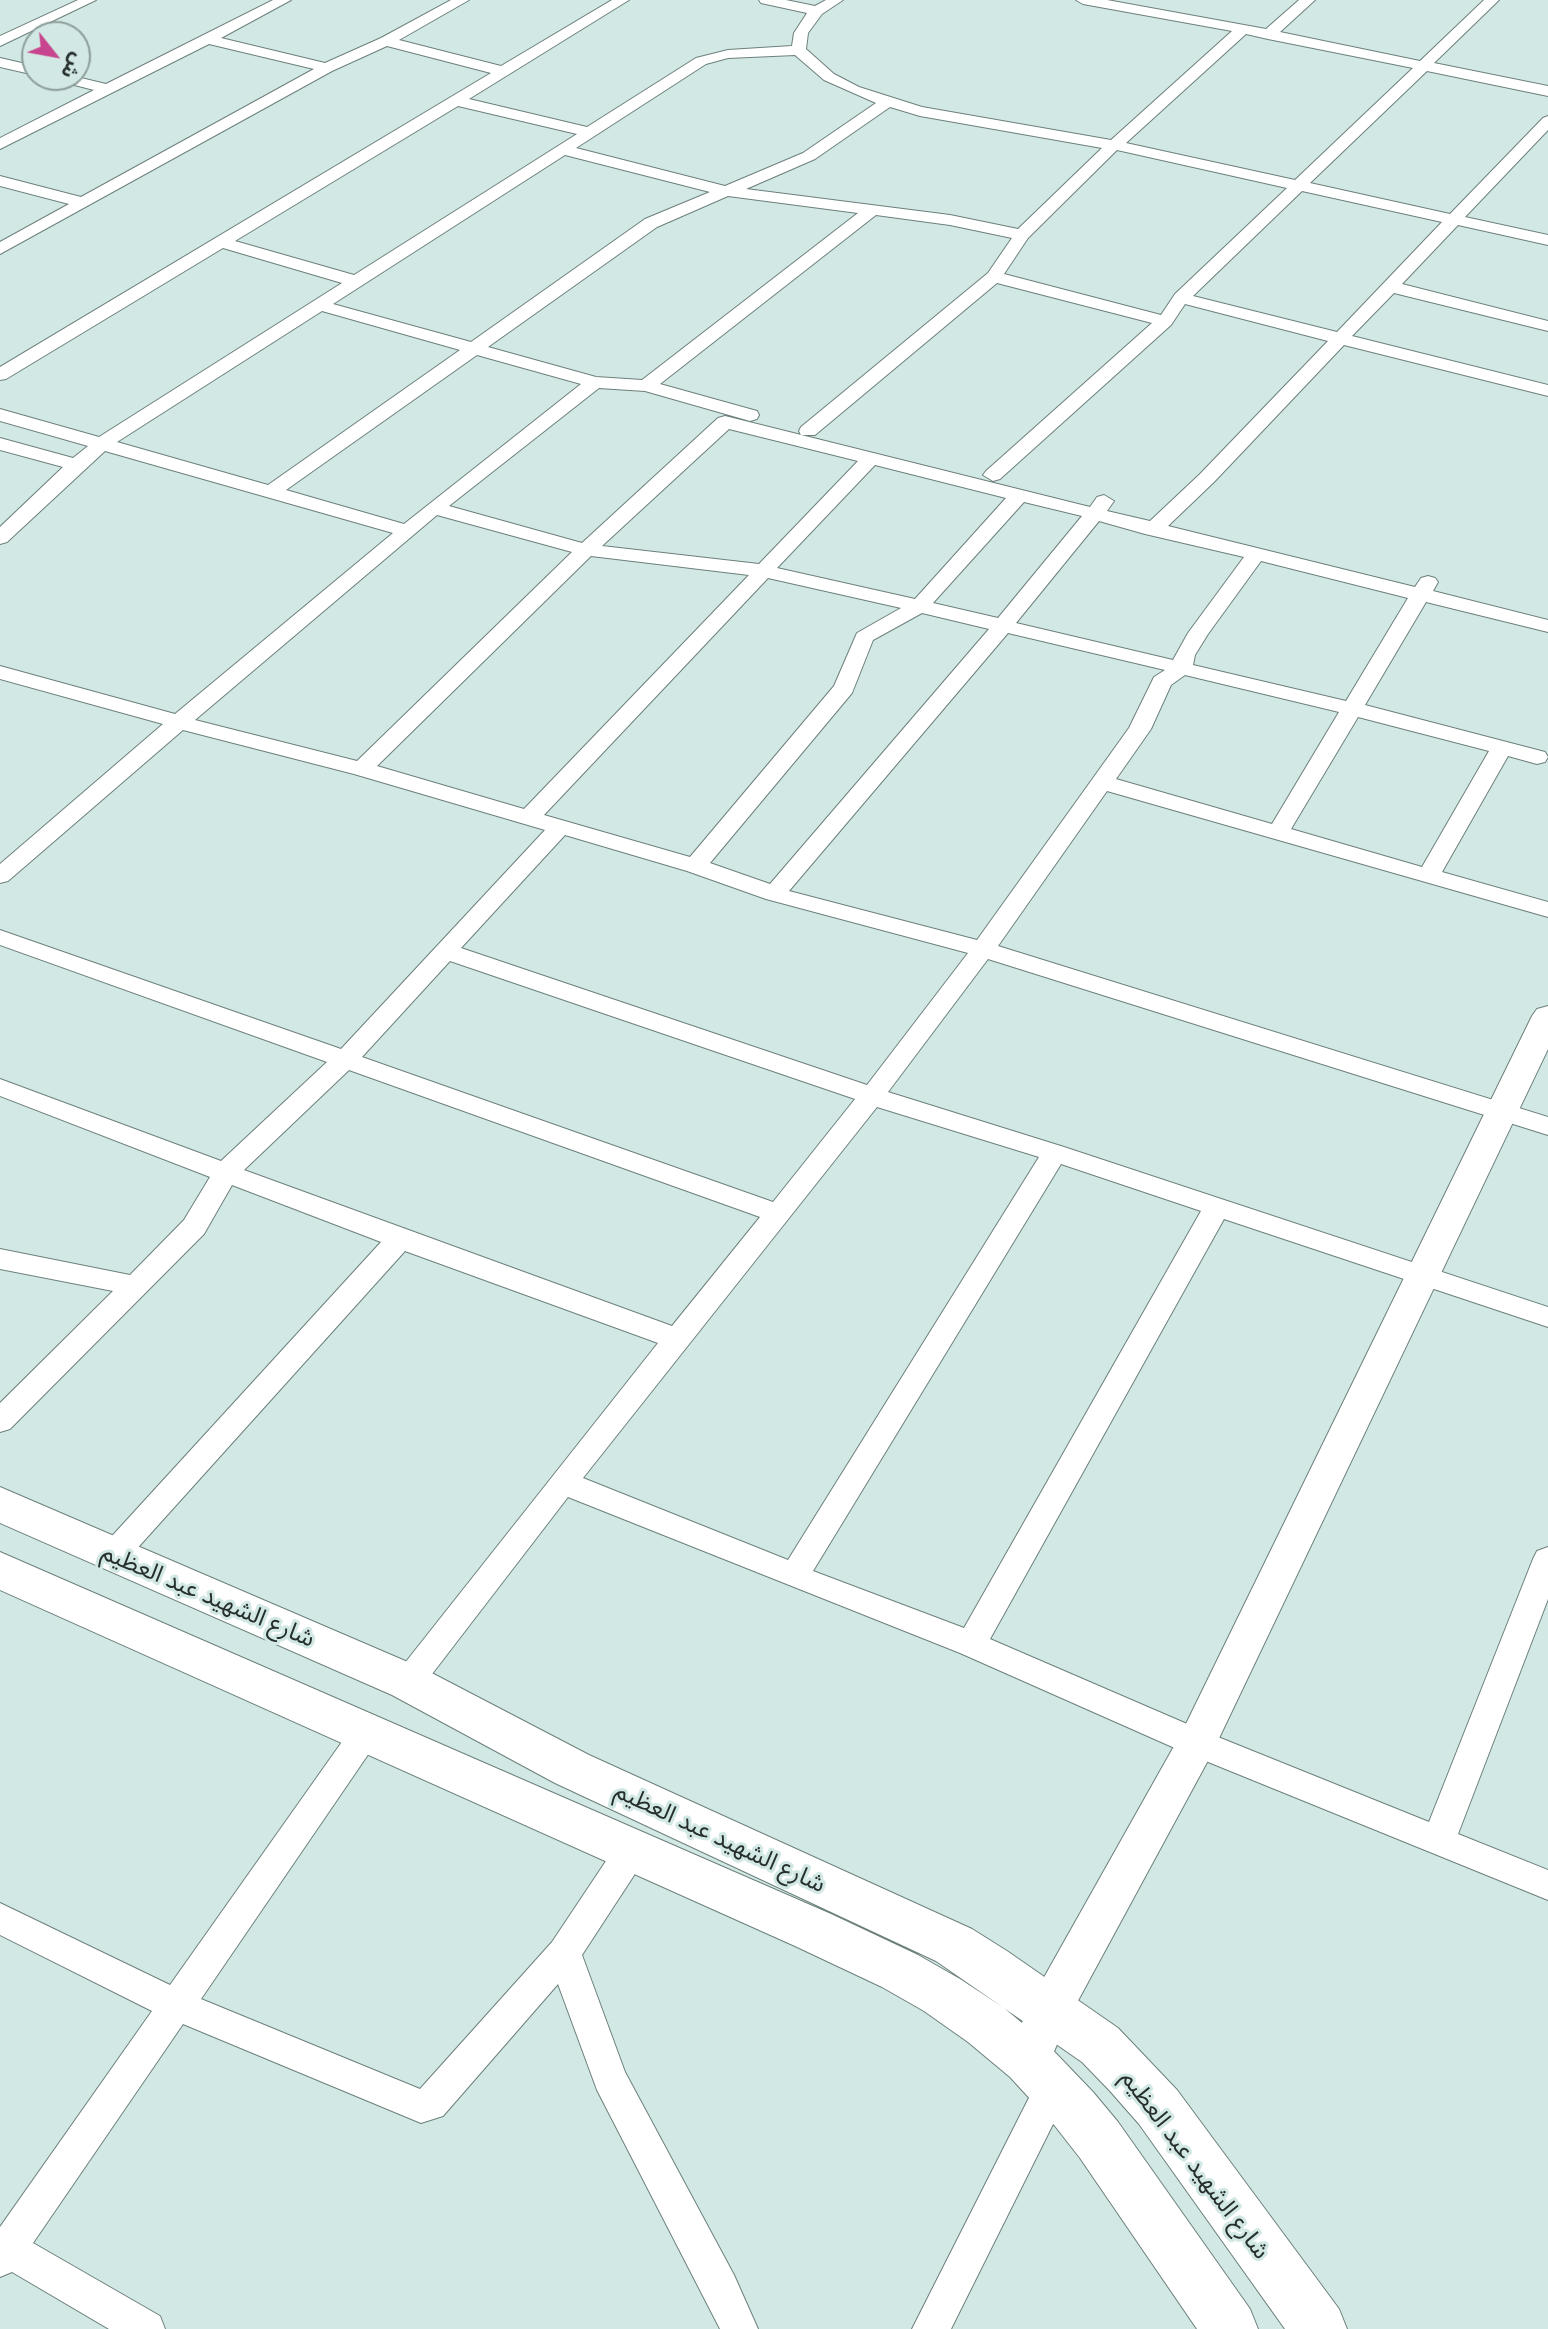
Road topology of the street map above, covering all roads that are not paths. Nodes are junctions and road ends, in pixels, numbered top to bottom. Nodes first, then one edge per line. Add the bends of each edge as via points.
1 (89, 0) edge
2 (284, 0) edge
3 (462, 0) edge
4 (766, 0) edge
5 (836, 0) edge
6 (1083, 0) edge
7 (1308, 0) edge
8 (1492, 0) edge
9 (614, 1) edge
10 (1132, 4) edge
11 (817, 11) junction
12 (1243, 29) junction
13 (1268, 34) junction
14 (208, 39) junction
15 (386, 41) junction
16 (0, 42) edge
17 (800, 50) junction
18 (0, 62) edge
19 (1423, 65) junction
20 (21, 67) edge
21 (327, 68) junction
22 (505, 72) junction
23 (91, 85) edge
24 (107, 89) junction
25 (1548, 91) edge
26 (458, 101) junction
27 (888, 102) junction
28 (1548, 121) edge
29 (589, 132) junction
30 (0, 144) edge
31 (1114, 145) junction
32 (562, 149) junction
33 (0, 181) edge
34 (1302, 185) junction
35 (726, 191) junction
36 (83, 204) junction
37 (872, 210) junction
38 (1454, 219) junction
39 (1022, 235) junction
40 (1548, 240) edge
41 (221, 242) junction
42 (0, 249) edge
43 (994, 277) junction
44 (358, 282) junction
45 (1388, 286) junction
46 (1181, 298) junction
47 (322, 306) junction
48 (1165, 321) junction
49 (1548, 326) edge
50 (1340, 340) junction
51 (474, 348) junction
52 (0, 375) edge
53 (595, 382) junction
54 (646, 386) junction
55 (1548, 391) edge
56 (0, 415) edge
57 (808, 430) junction
58 (0, 444) edge
59 (102, 444) junction
60 (872, 457) junction
61 (76, 465) junction
62 (993, 475) junction
63 (269, 493) junction
64 (1020, 495) junction
65 (1099, 507) junction
66 (434, 508) junction
67 (1157, 524) junction
68 (408, 531) junction
69 (0, 538) edge
70 (586, 550) junction
71 (1256, 554) junction
72 (765, 570) junction
73 (1424, 588) junction
74 (919, 606) junction
75 (1548, 612) edge
76 (1003, 625) junction
77 (1548, 626) edge
78 (1182, 668) junction
79 (0, 672) edge
80 (1354, 709) junction
81 (179, 722) junction
82 (1548, 735) edge
83 (1502, 748) junction
84 (1542, 759) edge
85 (362, 769) junction
86 (1102, 782) junction
87 (529, 817) junction
88 (560, 827) junction
89 (1277, 834) junction
90 (695, 866) junction
91 (0, 876) edge
92 (1428, 877) junction
93 (774, 894) junction
94 (1548, 910) edge
95 (0, 937) edge
96 (983, 949) junction
97 (445, 951) junction
98 (1548, 1016) edge
99 (344, 1061) junction
100 (0, 1087) edge
101 (872, 1096) junction
102 (1502, 1114) junction
103 (1548, 1126) edge
104 (1055, 1153) junction
105 (226, 1172) junction
106 (1217, 1207) junction
107 (779, 1214) junction
108 (400, 1239) junction
109 (0, 1259) edge
110 (1424, 1277) junction
111 (137, 1286) junction
112 (1548, 1317) edge
113 (677, 1339) junction
114 (0, 1421) edge
115 (563, 1482) junction
116 (0, 1504) edge
117 (113, 1555) junction
118 (1548, 1559) edge
119 (0, 1570) edge
120 (794, 1576) junction
121 (971, 1644) junction
122 (408, 1682) junction
123 (367, 1731) junction
124 (1197, 1743) junction
125 (572, 1769) junction
126 (542, 1809) junction
127 (1438, 1840) junction
128 (632, 1850) junction
129 (1548, 1885) edge
130 (0, 1918) edge
131 (564, 1953) junction
132 (176, 2005) junction
133 (1049, 2011) junction
134 (1041, 2073) junction
135 (4, 2254) edge
136 (146, 2329) edge
137 (739, 2329) edge
138 (931, 2329) edge
139 (1230, 2329) edge
140 (1319, 2329) edge

1 - 16 street
2 - 14 street
3 - 15 street
4 - 11 street
5 - 11 street
6 - 10 street
7 - 13 street
8 - 19 street
9 - 22 street
10 - 12 street
11 - 17 street via 802,33
12 - 13 street
12 - 31 street
13 - 19 street
14 - 21 street
14 - 24 street
15 - 21 street
15 - 22 street
17 - 27 street via 829,77
17 - 29 street via 711,57
18 - 20 street
19 - 25 street
19 - 34 street
21 - 36 street
22 - 26 street
23 - 24 street
24 - 30 street
26 - 29 street
26 - 41 street
27 - 31 street
27 - 35 street via 809,156
28 - 38 street
29 - 32 street
31 - 34 street
31 - 39 street
32 - 35 street
32 - 44 street
33 - 36 street
34 - 38 street
34 - 46 street
35 - 37 street
35 - 51 street via 651,223
36 - 42 street
37 - 39 street
37 - 54 street
38 - 40 street
38 - 45 street
39 - 43 street
41 - 44 street
41 - 52 street
43 - 48 street
43 - 57 street
44 - 47 street
45 - 49 street
45 - 50 street
46 - 48 street
46 - 50 street
47 - 51 street
47 - 59 street
48 - 62 street
50 - 55 street
50 - 67 street
51 - 53 street
51 - 63 street
53 - 54 street
53 - 66 street
54 - 57 street
56 - 59 street
57 - 62 street
58 - 61 street
59 - 61 street
59 - 63 street
60 - 64 street
60 - 70 street via 723,422
60 - 72 street
61 - 69 street
62 - 65 street
63 - 68 street
64 - 65 street
64 - 74 street
65 - 67 street
65 - 76 street
66 - 68 street
66 - 70 street
67 - 71 street
67 - 73 street via 1387,575
68 - 81 street
70 - 72 street
70 - 85 street
71 - 73 street
71 - 78 street via 1198,633
72 - 74 street
72 - 87 street
73 - 75 street
73 - 77 street
73 - 80 street
74 - 76 street
74 - 90 street via 864,637 844,688
76 - 78 street
76 - 93 street
78 - 80 street
78 - 86 street via 1162,682 1140,729
79 - 81 street
80 - 83 street
80 - 89 street
81 - 85 street
81 - 91 street
82 - 84 street
83 - 84 street
83 - 92 street
85 - 87 street
86 - 89 street
86 - 96 street
87 - 88 street
88 - 90 street
88 - 97 street
89 - 92 street
90 - 93 street
92 - 94 street
93 - 96 street
95 - 99 street
96 - 101 street
96 - 102 street
97 - 99 street
97 - 101 street
98 - 102 street
99 - 105 street
99 - 107 street
100 - 105 street
101 - 104 street
101 - 107 street
102 - 103 street
102 - 110 street
104 - 106 street
104 - 120 street
105 - 108 street
105 - 111 street via 194,1227
106 - 110 street
106 - 121 street
107 - 113 street
108 - 113 street
108 - 117 street
109 - 111 street
110 - 112 street
110 - 124 street
111 - 114 street
113 - 115 street
115 - 120 street
115 - 122 street
116 - 117 main road, شارع الشهيد عبد العظيم
117 - 122 main road, شارع الشهيد عبد العظيم
118 - 127 street
119 - 123 main road, شارع الشهيد عبد العظيم
120 - 121 street
121 - 124 street
122 - 125 main road, شارع الشهيد عبد العظيم
123 - 126 main road, شارع الشهيد عبد العظيم
123 - 132 street
124 - 127 street
124 - 133 street
125 - 126 main road
125 - 133 main road, شارع الشهيد عبد العظيم via 954,1945
126 - 128 main road, شارع الشهيد عبد العظيم
127 - 129 street
128 - 131 street
128 - 134 main road, شارع الشهيد عبد العظيم via 900,1971 986,2025
130 - 132 street
131 - 132 street via 424,2106
131 - 137 street via 610,2078
132 - 135 street
133 - 134 street
133 - 140 main road, شارع الشهيد عبد العظيم via 1100,2045 1158,2108
134 - 138 street
134 - 139 main road, شارع الشهيد عبد العظيم via 1100,2140
135 - 136 street

